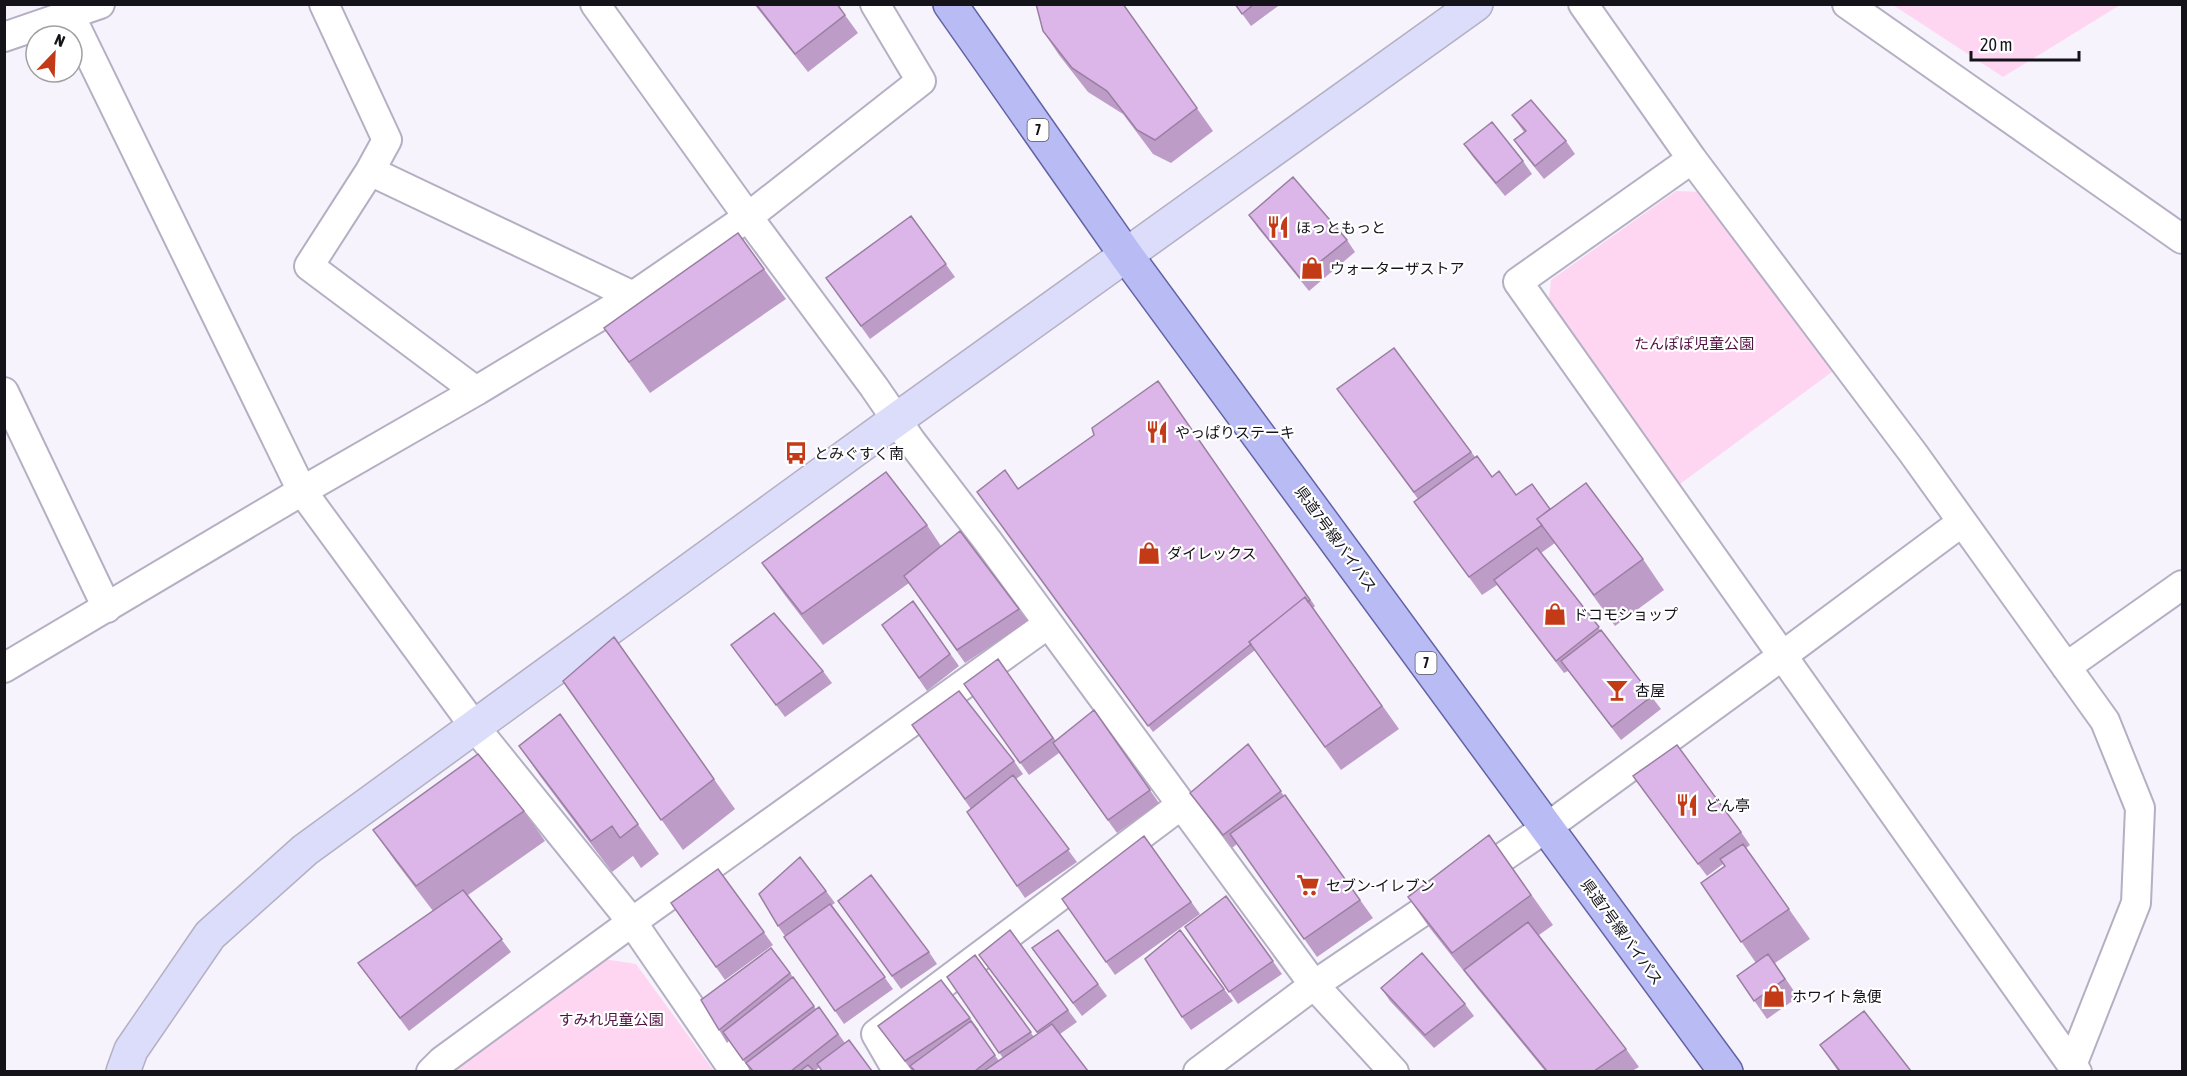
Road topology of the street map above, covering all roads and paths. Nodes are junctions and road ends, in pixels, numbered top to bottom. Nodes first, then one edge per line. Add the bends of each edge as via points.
1 (100, 4) edge
2 (324, 4) edge
3 (595, 4) edge
4 (876, 4) edge
5 (950, 4) edge
6 (1476, 4) edge
7 (1583, 4) edge
8 (1847, 4) edge
9 (70, 15) junction
10 (4, 37) edge
11 (1692, 159) junction
12 (370, 171) junction
13 (748, 217) junction
14 (2182, 239) edge
15 (1126, 255) junction
16 (633, 296) junction
17 (476, 391) junction
18 (4, 392) edge
19 (896, 420) junction
20 (302, 491) junction
21 (1962, 522) junction
22 (2182, 585) edge
23 (107, 608) junction
24 (1048, 624) junction
25 (1782, 656) junction
26 (2066, 667) junction
27 (4, 668) edge
28 (474, 726) junction
29 (1181, 805) junction
30 (1546, 828) junction
31 (632, 922) junction
32 (1314, 985) junction
33 (2074, 1068) edge
34 (123, 1071) edge
35 (431, 1071) edge
36 (735, 1071) edge
37 (898, 1071) edge
38 (1198, 1071) edge
39 (1394, 1071) edge
40 (1726, 1071) edge

1 - 9 street
2 - 12 street via 387,140
3 - 13 street
4 - 13 street via 921,81
5 - 15 main road, 県道7号線バイパス / 7
6 - 15 street
7 - 11 street
8 - 14 street
9 - 10 street
9 - 20 street
11 - 21 street
11 - 25 street via 1518,282
12 - 16 street
12 - 17 street via 309,266
13 - 16 street
13 - 19 street
15 - 19 street
15 - 30 main road, 県道7号線バイパス / 7
16 - 17 street
17 - 20 street
18 - 23 street
19 - 24 street
19 - 28 street
20 - 23 street
20 - 28 street
21 - 25 street
21 - 26 street
22 - 26 street
23 - 27 street
24 - 29 street
24 - 31 street
25 - 30 street
25 - 33 street
26 - 33 street via 2105,721 2140,808 2136,903
28 - 31 street
28 - 34 street via 305,850 210,935 131,1050
29 - 32 street
29 - 37 street via 876,1034
30 - 32 street
30 - 40 main road, 県道7号線バイパス / 7
31 - 35 street
31 - 36 street
32 - 38 street
32 - 39 street

